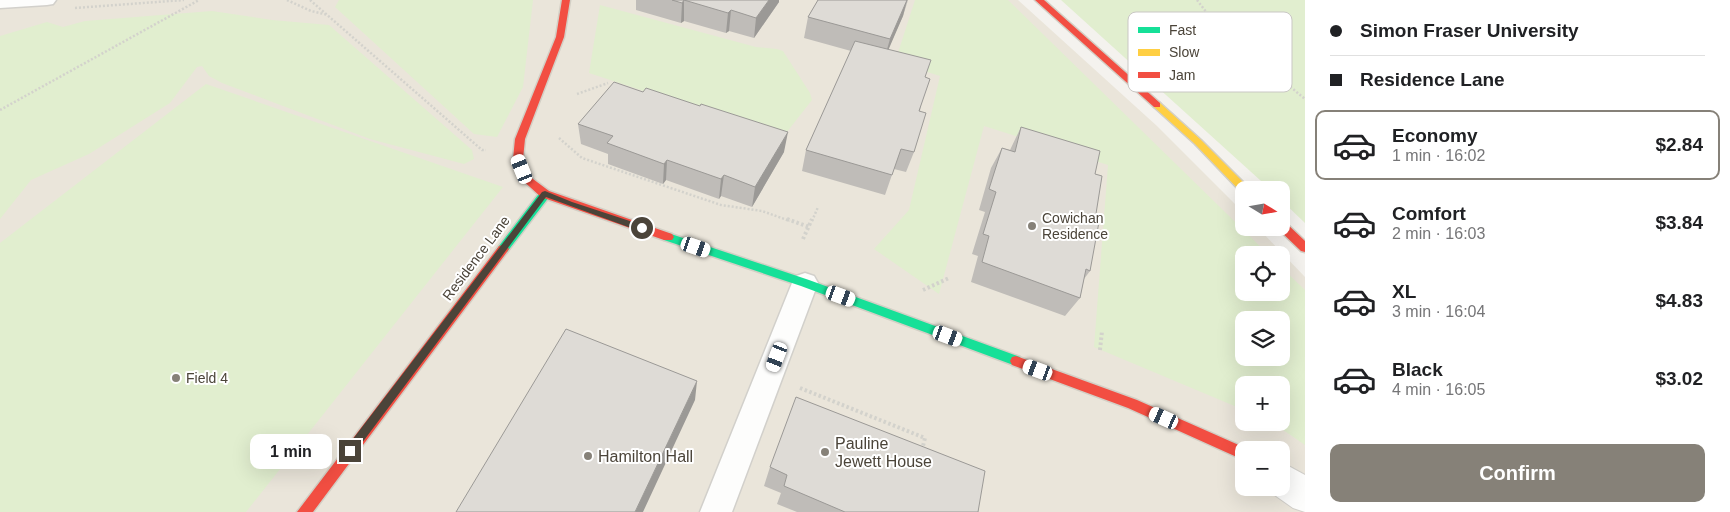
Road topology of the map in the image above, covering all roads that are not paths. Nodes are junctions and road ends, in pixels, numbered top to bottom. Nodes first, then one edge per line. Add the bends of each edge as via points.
1 (47, 0) edge
2 (566, 0) edge
3 (1039, 0) edge
4 (0, 3) edge
5 (1128, 79) edge
6 (1142, 92) edge
7 (1237, 181) edge
8 (545, 194) junction
9 (1290, 234) edge
10 (1305, 248) edge
11 (805, 283) junction
12 (1235, 449) edge
13 (1290, 485) edge
14 (1305, 496) edge
15 (304, 512) edge
16 (716, 512) edge

1 - 4 lane
2 - 8 street via 560,37 520,139 518,159 525,178
3 - 5 street
6 - 7 street
8 - 11 street
8 - 15 street, Residence Lane
9 - 10 street
11 - 12 street via 1132,404
11 - 16 lane
13 - 14 street

